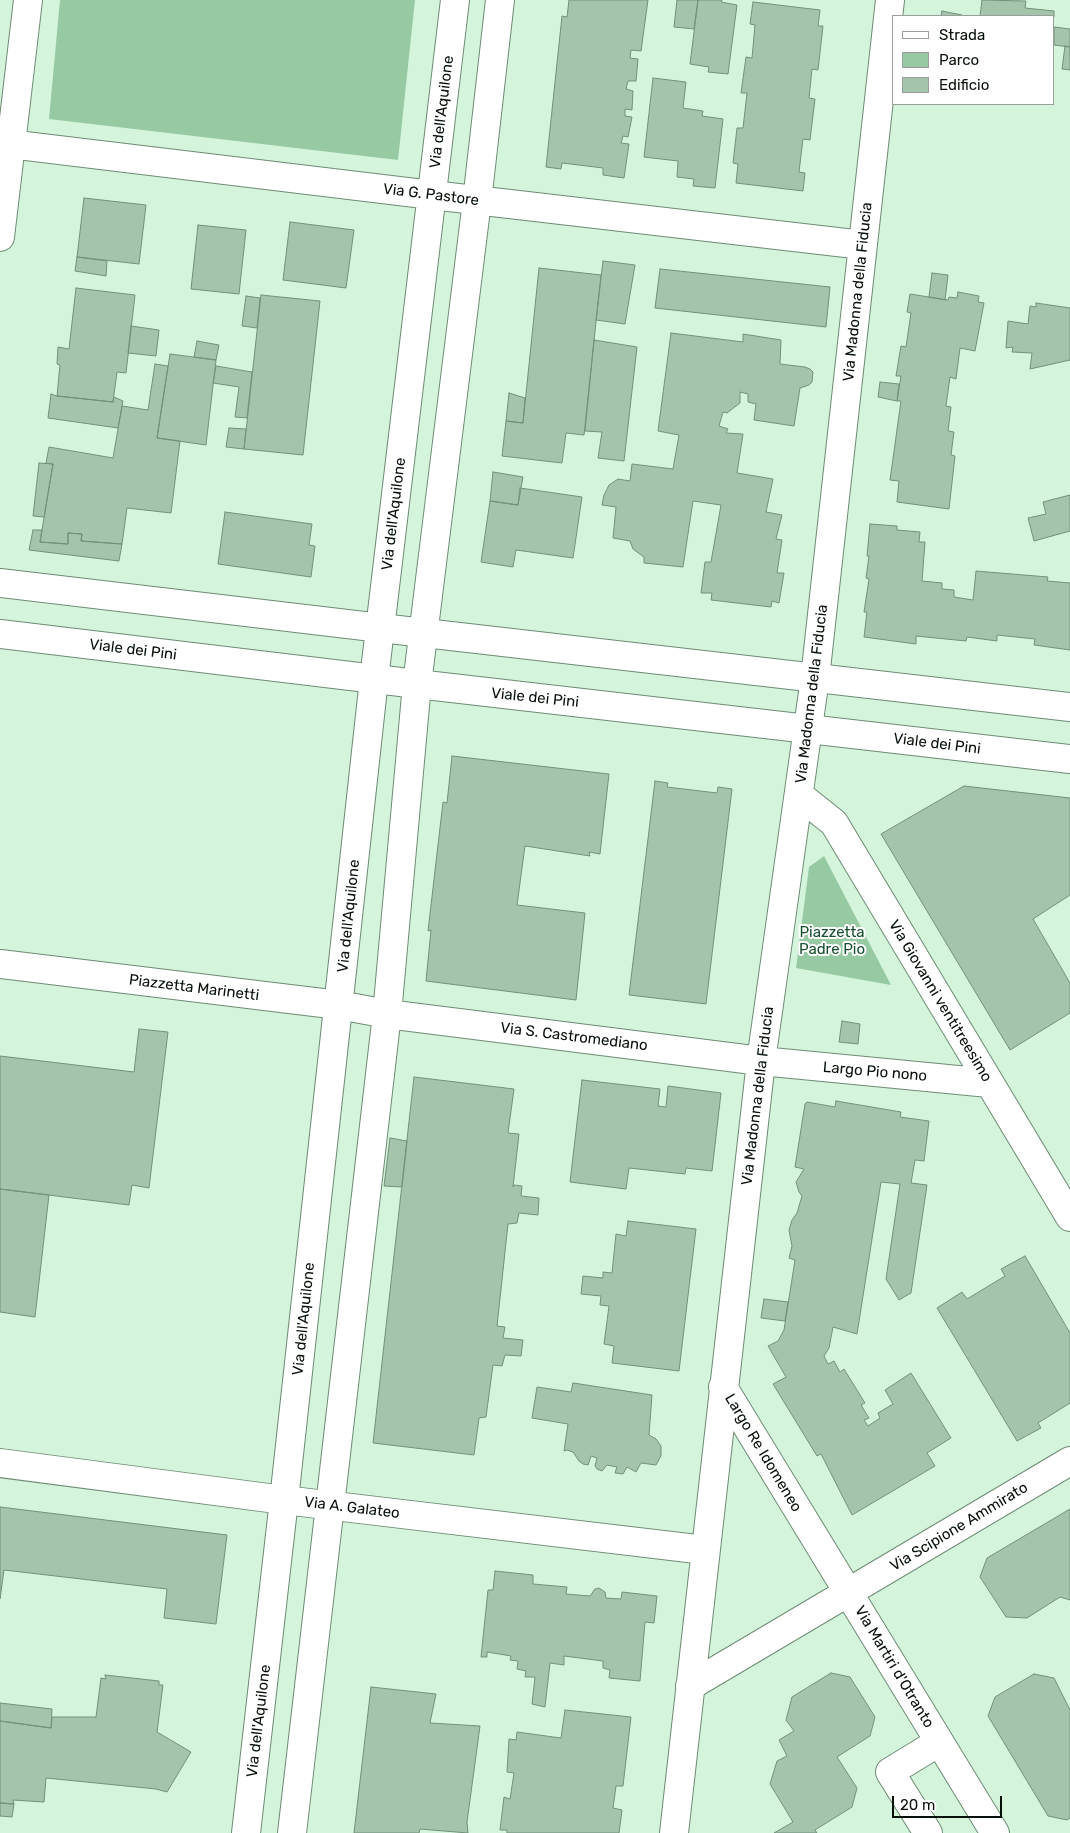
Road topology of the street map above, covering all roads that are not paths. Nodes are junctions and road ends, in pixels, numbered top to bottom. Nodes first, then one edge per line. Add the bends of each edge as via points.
1 (28, 0) edge
2 (455, 0) edge
3 (500, 0) edge
4 (890, 0) edge
5 (6, 143) edge
6 (432, 195) junction
7 (477, 200) junction
8 (0, 237) edge
9 (863, 245) junction
10 (0, 582) edge
11 (381, 628) junction
12 (424, 633) junction
13 (0, 634) edge
14 (815, 678) junction
15 (374, 679) junction
16 (417, 684) junction
17 (1070, 707) edge
18 (809, 729) junction
19 (1070, 759) edge
20 (799, 795) junction
21 (0, 964) edge
22 (339, 1005) junction
23 (387, 1014) junction
24 (761, 1061) junction
25 (989, 1083) junction
26 (1070, 1217) edge
27 (724, 1387) junction
28 (1070, 1461) edge
29 (0, 1462) edge
30 (284, 1500) junction
31 (330, 1505) junction
32 (705, 1550) junction
33 (848, 1592) junction
34 (690, 1686) junction
35 (939, 1742) junction
36 (246, 1833) edge
37 (292, 1833) edge
38 (674, 1833) edge
39 (928, 1833) edge
40 (995, 1833) edge

1 - 5 street
2 - 6 street, Via dell'Aquilone
3 - 7 street
4 - 9 street, Via Madonna della Fiducia
5 - 6 street, Via G. Pastore
5 - 8 street
6 - 7 street, Via G. Pastore
6 - 11 street, Via dell'Aquilone
7 - 9 street, Via G. Pastore
7 - 12 street
9 - 14 street, Via Madonna della Fiducia
10 - 11 street
11 - 12 street
11 - 15 street, Via dell'Aquilone
12 - 14 street
12 - 16 street
13 - 15 street, Viale dei Pini
14 - 17 street
14 - 18 street, Via Madonna della Fiducia
15 - 16 street, Viale dei Pini
15 - 22 street, Via dell'Aquilone
16 - 18 street, Viale dei Pini
16 - 23 street
18 - 19 street, Viale dei Pini
18 - 20 street, Via Madonna della Fiducia
20 - 24 street, Via Madonna della Fiducia
20 - 25 street, Via Giovanni ventitreesimo via 834,823
21 - 22 street, Piazzetta Marinetti
22 - 23 street, Piazzetta Marinetti
22 - 30 street, Via dell'Aquilone
23 - 24 street, Via S. Castromediano
23 - 31 street
24 - 25 street, Largo Pio nono
24 - 27 street, Via Madonna della Fiducia
25 - 26 street, Via Giovanni ventitreesimo
27 - 32 street, Largo Re Idomeneo
27 - 33 street, Largo Re Idomeneo
28 - 33 street, Via Scipione Ammirato
29 - 30 street, Via A. Galateo
30 - 31 street, Via A. Galateo
30 - 36 street, Via dell'Aquilone
31 - 32 street, Via A. Galateo
31 - 37 street
32 - 34 street, Largo Re Idomeneo
33 - 34 street
33 - 35 street, Via Martiri d'Otranto
34 - 38 street
35 - 39 street, Via Martiri d'Otranto via 890,1772
35 - 40 street, Via Martiri d'Otranto

